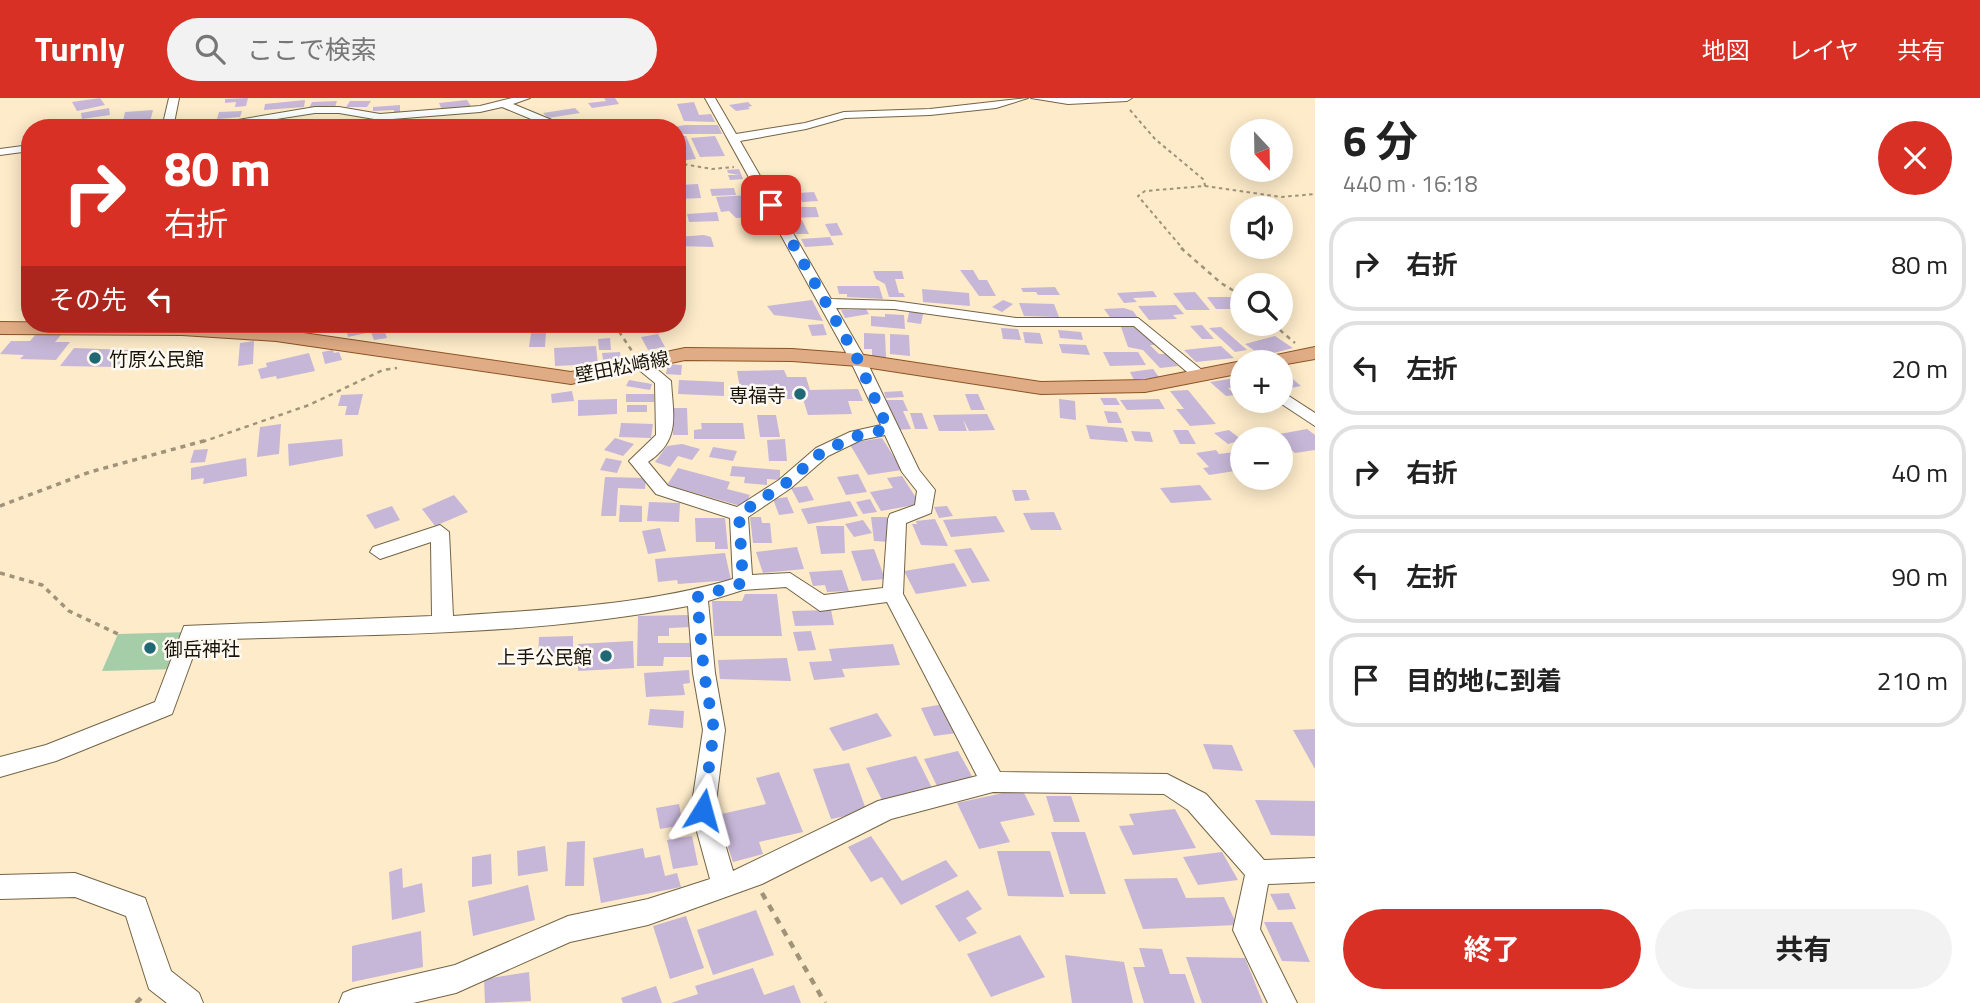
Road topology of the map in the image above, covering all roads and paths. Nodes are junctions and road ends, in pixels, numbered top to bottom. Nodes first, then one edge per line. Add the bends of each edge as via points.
1 (174, 98) edge
2 (343, 98) edge
3 (525, 98) edge
4 (710, 98) edge
5 (1023, 98) edge
6 (1036, 98) edge
7 (1124, 99) edge
8 (503, 104) junction
9 (339, 110) junction
10 (169, 119) edge
11 (267, 119) edge
12 (369, 119) edge
13 (407, 119) edge
14 (539, 119) edge
15 (735, 138) junction
16 (21, 149) edge
17 (0, 152) edge
18 (686, 165) edge
19 (750, 166) junction
20 (1205, 187) junction
21 (1315, 194) edge
22 (1230, 289) edge
23 (825, 303) junction
24 (21, 327) edge
25 (0, 328) edge
26 (245, 333) edge
27 (620, 333) edge
28 (1288, 336) edge
29 (1311, 354) edge
30 (1293, 357) edge
31 (440, 360) junction
32 (858, 360) junction
33 (639, 362) junction
34 (1230, 371) edge
35 (1200, 375) junction
36 (1293, 405) edge
37 (1315, 421) edge
38 (888, 429) junction
39 (0, 506) edge
40 (739, 514) junction
41 (380, 552) dead end
42 (0, 573) edge
43 (743, 583) junction
44 (893, 594) junction
45 (697, 597) junction
46 (443, 624) junction
47 (118, 634) dead end
48 (0, 767) edge
49 (993, 782) junction
50 (1315, 870) edge
51 (1258, 872) junction
52 (753, 876) junction
53 (724, 884) junction
54 (0, 887) edge
55 (189, 1003) edge
56 (353, 1003) edge
57 (825, 1003) edge
58 (1283, 1003) edge

1 - 10 street
2 - 9 street
3 - 8 street
4 - 15 street
5 - 15 street via 930,112 844,115
6 - 7 street
7 - 20 path via 1155,139 1204,180
8 - 13 street
8 - 14 street
9 - 11 street
9 - 12 street
15 - 19 street
16 - 17 street
18 - 19 path via 712,169
19 - 23 street
20 - 21 path via 1281,197
20 - 22 path via 1145,191 1138,196 1177,244
23 - 32 street
23 - 35 street via 894,305 1016,322 1138,322
24 - 25 main road, 壁田松崎線
26 - 31 main road, 壁田松崎線
27 - 33 path
28 - 29 path
29 - 30 main road
31 - 33 main road, 壁田松崎線 via 571,378
31 - 39 path via 383,370 309,405 187,447 90,472
32 - 33 main road, 壁田松崎線 via 685,354
32 - 35 main road, 壁田松崎線 via 1041,388 1145,386
32 - 38 street
33 - 40 street via 663,381 666,435 653,452 638,461 662,490
34 - 35 main road, 壁田松崎線
36 - 37 street
38 - 40 street via 856,436 822,452
38 - 44 street via 926,490 924,509 897,519
40 - 43 street
41 - 46 street via 440,532
42 - 47 path via 42,585 69,611
43 - 44 street via 790,580 820,603
43 - 45 street
44 - 49 street
45 - 46 street via 613,613
45 - 53 street via 714,730 703,810
46 - 48 street via 191,632 164,708 48,754
49 - 51 street via 1167,784 1196,803
49 - 52 street via 887,809
50 - 51 street
51 - 58 street via 1246,930
52 - 53 street
52 - 57 path
53 - 56 street via 648,912 568,929 456,979
54 - 55 street via 75,885 136,907 159,979

